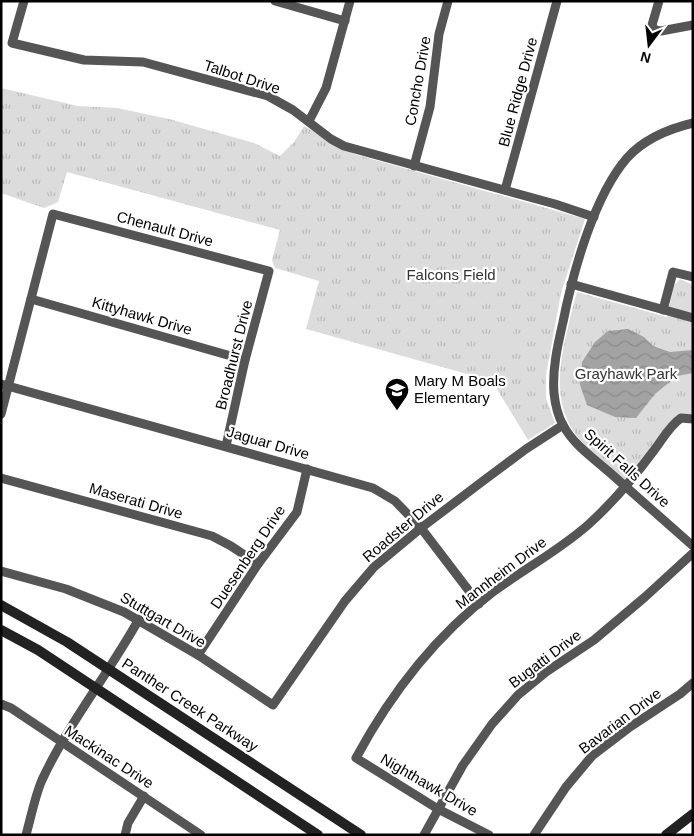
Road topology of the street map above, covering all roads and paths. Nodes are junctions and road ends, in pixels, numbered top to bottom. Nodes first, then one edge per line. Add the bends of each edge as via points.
1 (24, 1) edge
2 (275, 1) edge
3 (350, 1) edge
4 (448, 1) edge
5 (557, 1) edge
6 (659, 1) edge
7 (345, 21) junction
8 (693, 25) edge
9 (309, 121) junction
10 (693, 123) edge
11 (414, 166) junction
12 (505, 190) junction
13 (594, 217) junction
14 (269, 271) joint
15 (693, 277) edge
16 (571, 284) junction
17 (31, 299) junction
18 (663, 310) junction
19 (693, 318) edge
20 (245, 360) junction
21 (5, 385) edge
22 (1, 414) edge
23 (693, 418) edge
24 (563, 425) junction
25 (226, 446) junction
26 (307, 469) junction
27 (1, 478) edge
28 (624, 486) junction
29 (421, 528) junction
30 (693, 546) edge
31 (693, 553) edge
32 (258, 564) junction
33 (1, 571) edge
34 (478, 604) junction
35 (1, 605) edge
36 (139, 619) junction
37 (1, 630) edge
38 (198, 655) junction
39 (109, 670) junction
40 (693, 683) edge
41 (97, 689) junction
42 (1, 704) edge
43 (273, 705) joint
44 (62, 743) junction
45 (356, 758) joint
46 (144, 796) junction
47 (438, 809) junction
48 (693, 814) edge
49 (26, 835) edge
50 (125, 835) edge
51 (201, 835) edge
52 (318, 835) edge
53 (361, 835) edge
54 (424, 835) edge
55 (489, 835) edge
56 (534, 835) edge
57 (666, 835) edge

1 - 9 street, Talbot Drive via 12,43 84,60 143,62 268,96
2 - 7 street
3 - 7 street
4 - 11 street, Concho Drive via 439,34 430,107
5 - 12 street, Blue Ridge Drive
6 - 8 street via 652,25 655,30 661,32
7 - 9 street via 326,88
9 - 11 street, Talbot Drive via 344,146
10 - 13 street, Spirit Falls Drive via 644,142 628,157 614,175
11 - 12 street, Talbot Drive
12 - 13 street, Talbot Drive
13 - 16 street, Spirit Falls Drive
14 - 17 street, Chenault Drive via 53,214
14 - 20 street, Broadhurst Drive
15 - 18 street via 674,272
16 - 18 street
16 - 24 street, Spirit Falls Drive via 554,382 557,409
17 - 20 street, Kittyhawk Drive
17 - 21 street
18 - 19 street
20 - 25 street, Broadhurst Drive
21 - 22 street
21 - 25 street, Jaguar Drive
23 - 28 street, Mannheim Drive via 677,421
24 - 28 street, Spirit Falls Drive via 581,448
24 - 29 street, Roadster Drive
25 - 26 street, Jaguar Drive
26 - 29 street, Jaguar Drive via 373,488 395,501
26 - 32 street, Duesenberg Drive via 296,512
27 - 32 street, Maserati Drive via 212,536
28 - 30 street, Spirit Falls Drive
28 - 34 street, Mannheim Drive via 589,524
29 - 34 street, Jaguar Drive
29 - 43 street, Roadster Drive via 374,567 345,601
31 - 47 street, Bugatti Drive via 594,640 546,672 518,696 492,724
32 - 38 street, Duesenberg Drive
33 - 36 street, Stuttgart Drive via 66,589
34 - 45 street, Mannheim Drive via 450,628 410,673
35 - 39 main road, Panther Creek Parkway
36 - 38 street, Stuttgart Drive
36 - 39 street
37 - 41 main road
38 - 43 street, Stuttgart Drive
39 - 41 street
39 - 53 main road, Panther Creek Parkway
40 - 56 street, Bavarian Drive via 592,756 566,787
41 - 44 street
41 - 52 main road
42 - 44 street, Mackinac Drive
44 - 46 street, Mackinac Drive
44 - 49 street via 42,781
45 - 47 street, Nighthawk Drive
46 - 50 street via 128,823
46 - 51 street, Mackinac Drive
47 - 54 street, Bugatti Drive
47 - 55 street, Nighthawk Drive
48 - 57 main road

